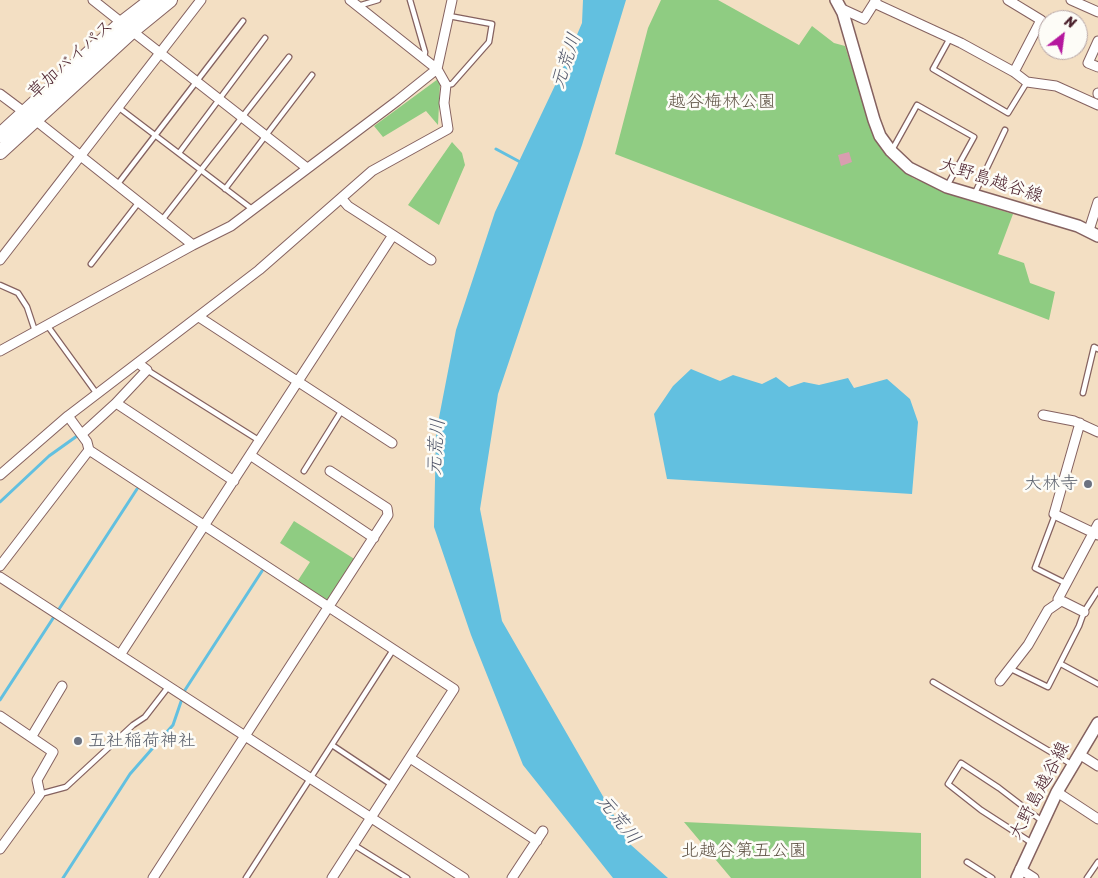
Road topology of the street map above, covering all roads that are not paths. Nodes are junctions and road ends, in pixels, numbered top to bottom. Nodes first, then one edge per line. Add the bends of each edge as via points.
1 (93, 0) edge
2 (152, 0) edge
3 (170, 0) edge
4 (201, 0) edge
5 (350, 0) edge
6 (378, 0) edge
7 (410, 0) edge
8 (452, 0) edge
9 (1008, 0) edge
10 (1071, 0) edge
11 (875, 1) edge
12 (838, 4) edge
13 (358, 6) junction
14 (1098, 12) edge
15 (449, 16) junction
16 (243, 21) dead end
17 (127, 27) junction
18 (265, 38) dead end
19 (950, 38) junction
20 (1098, 41) edge
21 (160, 53) junction
22 (289, 57) dead end
23 (424, 59) junction
24 (1098, 67) edge
25 (437, 69) junction
26 (1014, 72) junction
27 (312, 75) dead end
28 (196, 82) junction
29 (1028, 82) junction
30 (446, 85) junction
31 (0, 94) edge
32 (219, 100) junction
33 (1098, 106) edge
34 (118, 107) junction
35 (29, 116) junction
36 (242, 118) junction
37 (1005, 130) dead end
38 (0, 135) edge
39 (155, 135) junction
40 (265, 136) junction
41 (891, 151) junction
42 (0, 152) edge
43 (178, 153) junction
44 (80, 156) junction
45 (307, 168) junction
46 (201, 170) junction
47 (117, 185) junction
48 (947, 187) junction
49 (225, 189) junction
50 (973, 196) junction
51 (342, 199) junction
52 (139, 202) junction
53 (1098, 202) edge
54 (253, 210) junction
55 (162, 220) junction
56 (1093, 233) edge
57 (393, 235) junction
58 (193, 245) junction
59 (0, 260) edge
60 (431, 260) dead end
61 (91, 264) dead end
62 (0, 285) edge
63 (199, 317) junction
64 (46, 324) junction
65 (35, 331) junction
66 (1098, 349) edge
67 (0, 351) edge
68 (138, 363) junction
69 (147, 370) junction
70 (298, 381) junction
71 (1083, 393) dead end
72 (98, 394) junction
73 (116, 403) junction
74 (342, 410) junction
75 (1043, 415) dead end
76 (68, 416) junction
77 (1080, 423) junction
78 (1098, 432) edge
79 (82, 434) junction
80 (260, 441) junction
81 (392, 443) dead end
82 (89, 450) junction
83 (250, 456) junction
84 (304, 471) dead end
85 (330, 471) dead end
86 (0, 474) edge
87 (234, 481) junction
88 (1055, 514) junction
89 (204, 527) junction
90 (1096, 530) edge
91 (374, 538) junction
92 (0, 566) edge
93 (0, 578) edge
94 (1065, 583) junction
95 (1098, 590) edge
96 (1061, 600) junction
97 (328, 608) junction
98 (1084, 612) junction
99 (393, 650) junction
100 (120, 655) junction
101 (1060, 664) junction
102 (1010, 668) junction
103 (1000, 681) dead end
104 (933, 682) dead end
105 (1098, 684) edge
106 (62, 686) dead end
107 (169, 686) junction
108 (0, 716) edge
109 (1098, 723) edge
110 (32, 736) junction
111 (245, 736) junction
112 (332, 745) junction
113 (1079, 754) junction
114 (410, 758) junction
115 (1072, 765) junction
116 (1098, 766) edge
117 (311, 778) junction
118 (392, 785) junction
119 (1057, 792) junction
120 (40, 794) junction
121 (371, 818) junction
122 (1098, 819) edge
123 (1042, 822) junction
124 (543, 831) dead end
125 (537, 841) junction
126 (1032, 843) junction
127 (354, 845) junction
128 (0, 849) edge
129 (967, 862) dead end
130 (1098, 862) edge
131 (1018, 874) edge
132 (153, 878) edge
133 (246, 878) edge
134 (332, 878) edge
135 (406, 878) edge
136 (464, 878) edge
137 (512, 878) edge
138 (992, 878) edge
139 (1034, 878) edge
140 (1087, 878) edge

1 - 17 street
2 - 17 highway, 草加バイパス
3 - 17 highway, 草加バイパス
4 - 21 street
5 - 13 street
6 - 13 lane
7 - 23 lane via 425,52
8 - 15 street
9 - 26 street via 1041,20
10 - 14 street
11 - 12 street via 864,19
11 - 19 street
12 - 41 main road, 大野島越谷線 via 874,120
13 - 23 street
15 - 25 street
15 - 30 lane via 492,24 489,42 452,84
16 - 28 lane
17 - 21 street
17 - 35 highway, 草加バイパス
18 - 32 lane
19 - 26 street
19 - 29 lane via 933,69 1008,113
20 - 24 street via 1088,63
21 - 28 street
21 - 34 street
22 - 36 lane
23 - 25 street
25 - 30 street
25 - 45 street
26 - 29 street
27 - 40 lane
28 - 32 street
28 - 39 lane
29 - 33 street via 1056,86
30 - 51 street via 444,103 448,129 372,171
31 - 35 street
32 - 36 street
32 - 43 lane
34 - 39 lane
34 - 44 street
35 - 38 highway, 草加バイパス
35 - 42 highway, 草加バイパス
35 - 44 street
36 - 40 street
36 - 46 lane
37 - 50 lane
39 - 43 lane
39 - 47 lane
40 - 45 street
40 - 49 lane
41 - 48 main road, 大野島越谷線 via 909,168
41 - 48 lane via 917,106 974,137
43 - 46 lane
44 - 47 street
44 - 59 street
45 - 54 street
46 - 49 lane
46 - 55 lane
47 - 52 street
48 - 50 main road, 大野島越谷線
49 - 54 lane
50 - 56 main road, 大野島越谷線
51 - 57 street
51 - 63 street
52 - 55 street
52 - 61 lane
53 - 56 street
54 - 58 street via 231,226
55 - 58 street
57 - 60 street
57 - 70 street
58 - 64 street
62 - 65 lane via 18,293 27,306
63 - 68 street
63 - 70 street
64 - 65 street
64 - 72 lane
65 - 67 street
66 - 71 lane via 1094,347
68 - 69 street
68 - 72 street
69 - 73 street
69 - 80 lane
70 - 74 street
70 - 80 street
72 - 76 street
73 - 79 street
73 - 87 street
74 - 81 street
74 - 84 lane
75 - 77 street
76 - 79 street
76 - 86 street
77 - 78 street
77 - 88 street
79 - 82 street
80 - 83 street
82 - 89 street
82 - 92 street
83 - 87 street
83 - 91 street
85 - 91 street via 386,508 388,515
87 - 89 street
88 - 90 street
88 - 94 lane via 1035,568
89 - 97 street
89 - 100 street
90 - 94 street
91 - 97 street
93 - 100 street
94 - 96 street via 1058,599
95 - 98 lane
96 - 98 street
96 - 102 street via 1048,610
97 - 99 street
97 - 111 street
98 - 101 lane
99 - 112 lane
99 - 114 street via 454,689
100 - 107 street
101 - 102 lane via 1048,687
101 - 105 lane
102 - 103 street
104 - 115 lane
106 - 110 street
107 - 111 street
107 - 120 lane via 145,717 133,724 66,787
108 - 110 street
109 - 113 main road, 大野島越谷線
110 - 120 street via 53,752 37,780
111 - 117 street
111 - 132 street
112 - 117 lane
112 - 118 lane
113 - 115 main road, 大野島越谷線
113 - 116 street
114 - 118 street
114 - 125 street
115 - 119 main road, 大野島越谷線
117 - 121 street
117 - 133 lane
118 - 121 street
119 - 122 street
119 - 123 main road, 大野島越谷線
120 - 128 street
121 - 127 street
121 - 136 street
123 - 126 main road, 大野島越谷線
123 - 126 lane via 962,764 948,784
124 - 125 street
125 - 137 street
126 - 131 main road, 大野島越谷線
127 - 134 street
127 - 135 lane
129 - 138 lane
130 - 140 lane
131 - 139 street

